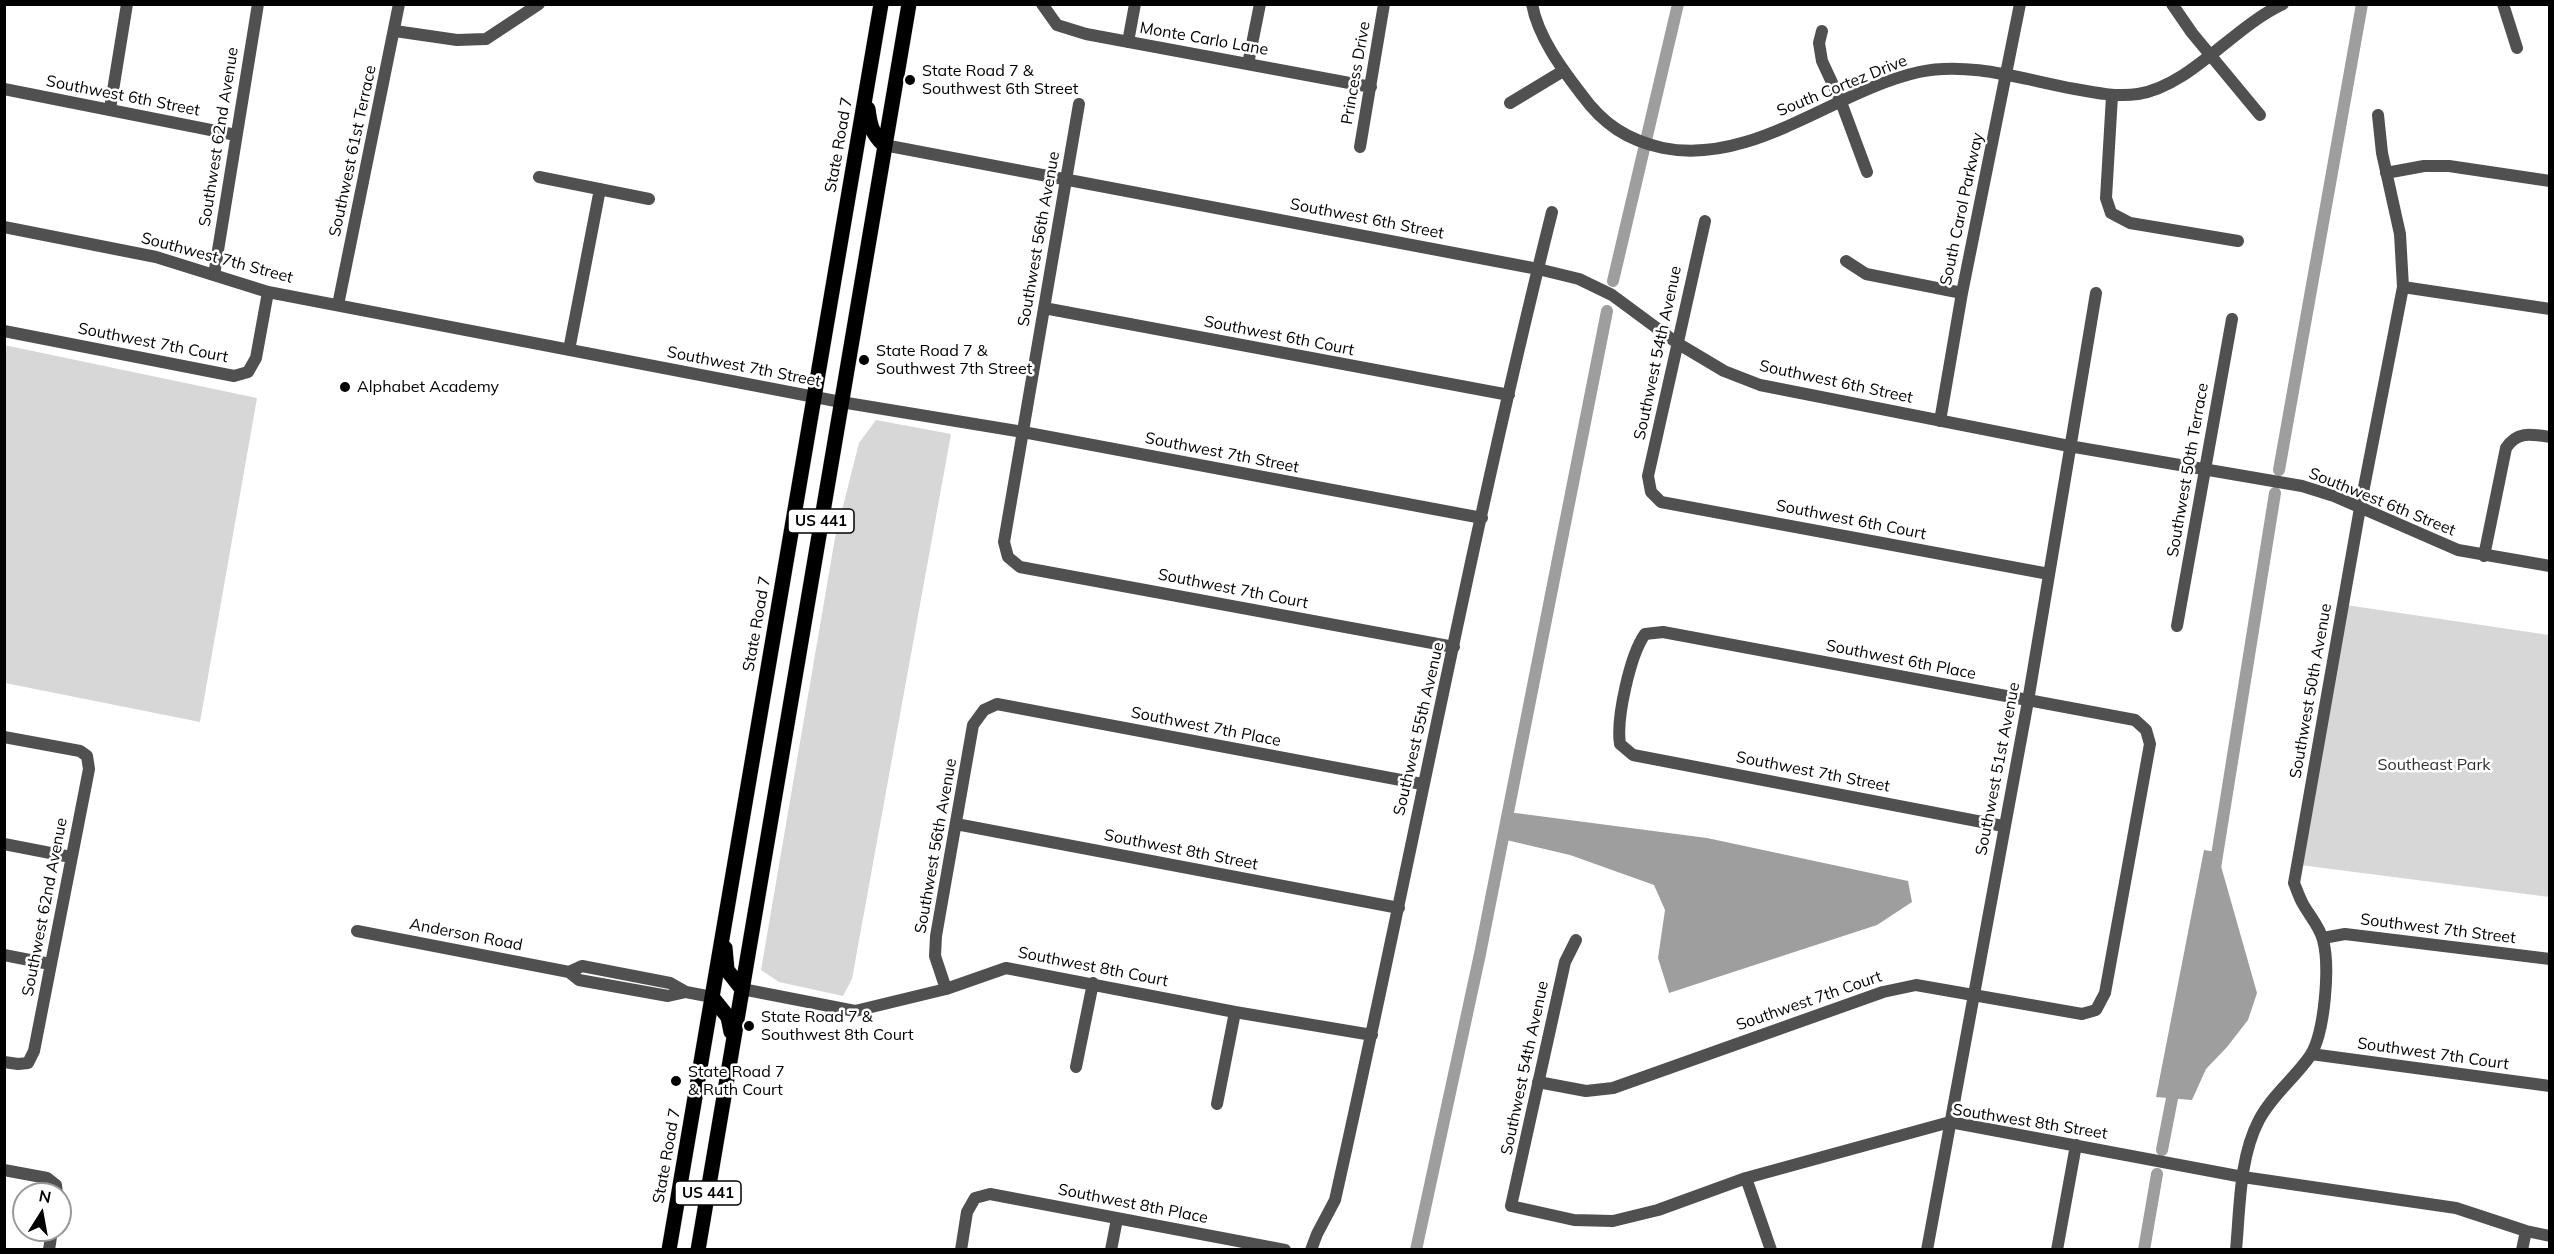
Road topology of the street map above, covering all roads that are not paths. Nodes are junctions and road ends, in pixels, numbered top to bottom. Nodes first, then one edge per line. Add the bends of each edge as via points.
1 (127, 4) edge
2 (258, 4) edge
3 (399, 4) edge
4 (539, 4) edge
5 (880, 4) edge
6 (909, 4) edge
7 (1042, 4) edge
8 (1135, 4) edge
9 (1260, 4) edge
10 (1384, 4) edge
11 (1532, 4) edge
12 (2020, 4) edge
13 (2172, 4) edge
14 (2283, 4) edge
15 (2503, 4) edge
16 (394, 31) junction
17 (1822, 31) dead end
18 (1128, 42) junction
19 (2517, 48) dead end
20 (2210, 54) junction
21 (1248, 64) junction
22 (1563, 70) junction
23 (2006, 76) junction
24 (1371, 87) junction
25 (4, 89) edge
26 (865, 94) junction
27 (2112, 96) junction
28 (1841, 102) junction
29 (1510, 103) dead end
30 (1079, 104) dead end
31 (110, 109) junction
32 (2378, 115) dead end
33 (2260, 116) dead end
34 (236, 135) junction
35 (884, 145) junction
36 (1360, 147) dead end
37 (1867, 172) dead end
38 (2386, 173) junction
39 (539, 177) dead end
40 (1065, 178) junction
41 (2550, 181) edge
42 (600, 189) junction
43 (649, 198) dead end
44 (1552, 212) dead end
45 (1705, 221) dead end
46 (4, 227) edge
47 (2238, 241) dead end
48 (1846, 261) dead end
49 (1538, 269) junction
50 (214, 275) junction
51 (2403, 287) junction
52 (268, 292) junction
53 (1962, 293) junction
54 (2096, 293) dead end
55 (338, 305) junction
56 (1044, 308) junction
57 (2550, 309) edge
58 (2232, 319) dead end
59 (4, 331) edge
60 (1677, 343) junction
61 (569, 350) junction
62 (1509, 395) junction
63 (814, 397) junction
64 (841, 402) junction
65 (1940, 421) junction
66 (1023, 432) junction
67 (2550, 437) edge
68 (2069, 446) junction
69 (2205, 469) junction
70 (1651, 492) joint
71 (2360, 508) junction
72 (1482, 518) junction
73 (2484, 556) junction
74 (1008, 557) joint
75 (2550, 566) edge
76 (2049, 574) junction
77 (2176, 626) dead end
78 (1454, 647) junction
79 (2028, 701) junction
80 (984, 710) joint
81 (4, 737) edge
82 (1620, 744) joint
83 (1422, 784) junction
84 (956, 824) junction
85 (2003, 826) junction
86 (4, 844) edge
87 (71, 857) junction
88 (1399, 908) junction
89 (723, 930) junction
90 (357, 931) dead end
91 (2323, 938) junction
92 (1576, 940) dead end
93 (4, 955) edge
94 (2550, 959) edge
95 (50, 964) junction
96 (1093, 983) junction
97 (742, 989) junction
98 (946, 989) junction
99 (1974, 994) junction
100 (712, 997) junction
101 (2096, 1010) joint
102 (1235, 1012) junction
103 (1372, 1035) junction
104 (733, 1038) junction
105 (2311, 1054) junction
106 (4, 1062) edge
107 (1076, 1067) dead end
108 (1538, 1082) junction
109 (2550, 1086) edge
110 (1217, 1104) dead end
111 (1950, 1122) junction
112 (2076, 1145) junction
113 (4, 1170) edge
114 (2243, 1177) junction
115 (1746, 1178) junction
116 (50, 1182) edge
117 (1511, 1206) joint
118 (1117, 1219) junction
119 (2526, 1232) junction
120 (2550, 1236) edge
121 (670, 1250) edge
122 (698, 1250) edge
123 (961, 1250) edge
124 (1111, 1250) edge
125 (1285, 1250) edge
126 (1311, 1250) edge
127 (1771, 1250) edge
128 (1927, 1250) edge
129 (2057, 1250) edge
130 (2236, 1250) edge
131 (2522, 1250) edge

1 - 31 street
2 - 34 street, Southwest 62nd Avenue
3 - 16 street, Southwest 61st Terrace
4 - 16 street via 486,39 457,40
5 - 26 main road, State Road 7 / US 441
6 - 35 main road, US 441
7 - 18 street, Monte Carlo Lane via 1057,25
8 - 18 street
9 - 21 street
10 - 24 street, Princess Drive
11 - 22 street, South Cortez Drive
12 - 23 street, South Carol Parkway
13 - 20 street
14 - 20 street, South Cortez Drive via 2257,18
15 - 19 street
16 - 55 street, Southwest 61st Terrace
17 - 28 street via 1822,61
18 - 21 street, Monte Carlo Lane
20 - 27 street, South Cortez Drive via 2161,88
20 - 33 street
21 - 24 street, Monte Carlo Lane
22 - 28 street, South Cortez Drive via 1596,113 1628,137 1691,151 1733,146
22 - 29 street
23 - 27 street, South Cortez Drive
23 - 28 street, South Cortez Drive via 1960,69 1920,72
23 - 53 street, South Carol Parkway
24 - 36 street, Princess Drive
25 - 31 street, Southwest 6th Street
26 - 35 main road via 871,129
26 - 63 main road, State Road 7 / US 441
27 - 47 street via 2106,198 2111,213 2130,223
28 - 37 street
30 - 40 street, Southwest 56th Avenue
31 - 34 street, Southwest 6th Street
32 - 38 street, Southwest 50th Avenue
34 - 50 street, Southwest 62nd Avenue
35 - 40 street, Southwest 6th Street
35 - 64 main road, US 441
38 - 41 street via 2449,166
38 - 51 street, Southwest 50th Avenue via 2400,234
39 - 42 street
40 - 49 street, Southwest 6th Street
40 - 56 street, Southwest 56th Avenue
42 - 43 street
42 - 61 street
44 - 49 street, Southwest 55th Avenue
45 - 60 street, Southwest 54th Avenue
46 - 50 street, Southwest 7th Street via 156,257
48 - 53 street via 1866,274
49 - 60 street, Southwest 6th Street via 1579,279 1612,295
49 - 62 street, Southwest 55th Avenue
50 - 52 street, Southwest 7th Street
51 - 57 street
51 - 71 street, Southwest 50th Avenue
52 - 55 street, Southwest 7th Street
52 - 59 street, Southwest 7th Court via 256,358 248,372 234,376
53 - 65 street, South Carol Parkway
54 - 68 street, Southwest 51st Avenue
55 - 61 street, Southwest 7th Street
56 - 62 street, Southwest 6th Court
56 - 66 street, Southwest 56th Avenue
58 - 69 street, Southwest 50th Terrace
60 - 65 street, Southwest 6th Street via 1724,371 1760,386
60 - 70 street, Southwest 54th Avenue via 1648,476
61 - 63 street, Southwest 7th Street
62 - 72 street, Southwest 55th Avenue
63 - 64 street, Southwest 7th Street
63 - 89 main road, State Road 7 / US 441
64 - 66 street, Southwest 7th Street
64 - 97 main road, US 441
65 - 68 street, Southwest 6th Street
66 - 72 street, Southwest 7th Street
66 - 74 street, Southwest 56th Avenue via 1005,542
67 - 73 street via 2520,435 2505,448
68 - 69 street, Southwest 6th Street
68 - 76 street, Southwest 51st Avenue
69 - 71 street, Southwest 6th Street via 2302,486
69 - 77 street, Southwest 50th Terrace
70 - 76 street, Southwest 6th Court via 1662,502
71 - 73 street, Southwest 6th Street via 2458,550
71 - 91 street, Southwest 50th Avenue via 2294,883
72 - 78 street, Southwest 55th Avenue
73 - 75 street, Southwest 6th Street
74 - 78 street, Southwest 7th Court via 1020,567
76 - 79 street, Southwest 51st Avenue
78 - 83 street, Southwest 55th Avenue
79 - 82 street, Southwest 6th Place via 1663,632 1645,634 1636,647 1618,729
79 - 85 street, Southwest 51st Avenue
79 - 101 street, Southwest 6th Place via 2135,720 2146,730 2150,744 2105,993
80 - 83 street, Southwest 7th Place via 997,704
80 - 84 street, Southwest 56th Avenue via 973,724
81 - 87 street, Southwest 62nd Avenue via 80,751 87,756 89,769
82 - 85 street, Southwest 7th Street via 1633,754
83 - 88 street, Southwest 55th Avenue
84 - 88 street, Southwest 8th Street
84 - 98 street, Southwest 56th Avenue via 935,957
85 - 99 street, Southwest 51st Avenue
86 - 87 street
87 - 95 street, Southwest 62nd Avenue
88 - 103 street, Southwest 55th Avenue
89 - 97 main road via 728,970
89 - 100 main road, State Road 7 / US 441
90 - 100 street, Anderson Road via 569,972 582,966 670,982 686,992
91 - 94 street, Southwest 7th Street via 2345,934
91 - 105 street, Southwest 50th Avenue via 2324,1011
92 - 108 street, Southwest 54th Avenue via 1565,962
93 - 95 street
95 - 106 street, Southwest 62nd Avenue via 28,1063
96 - 98 street, Southwest 8th Court via 1006,968
96 - 102 street, Southwest 8th Court
96 - 107 street
97 - 98 street, Southwest 8th Court via 855,1011
97 - 104 main road, US 441
99 - 101 street, Southwest 7th Court via 2082,1014
99 - 108 street, Southwest 7th Court via 1916,985 1883,992 1613,1088 1586,1091
99 - 111 street, Southwest 51st Avenue
100 - 104 main road via 728,1017
100 - 121 main road, State Road 7 / US 441
102 - 103 street, Southwest 8th Court
102 - 110 street
103 - 126 street, Southwest 55th Avenue via 1335,1200
104 - 122 main road, US 441
105 - 109 street, Southwest 7th Court
105 - 114 street, Southwest 50th Avenue via 2259,1120
108 - 117 street, Southwest 54th Avenue
111 - 112 street, Southwest 8th Street
111 - 115 street, Southwest 8th Street
111 - 128 street, Southwest 51st Avenue
112 - 114 street, Southwest 8th Street
112 - 129 street
113 - 116 street via 47,1178
114 - 119 street, Southwest 8th Street via 2456,1208
114 - 130 street, Southwest 50th Avenue
115 - 117 street, Southwest 8th Street via 1613,1221 1574,1220
115 - 127 street
118 - 123 street, Southwest 8th Place via 990,1194 975,1198 967,1212
118 - 124 street
118 - 125 street, Southwest 8th Place
119 - 120 street, Southwest 8th Street
119 - 131 street

